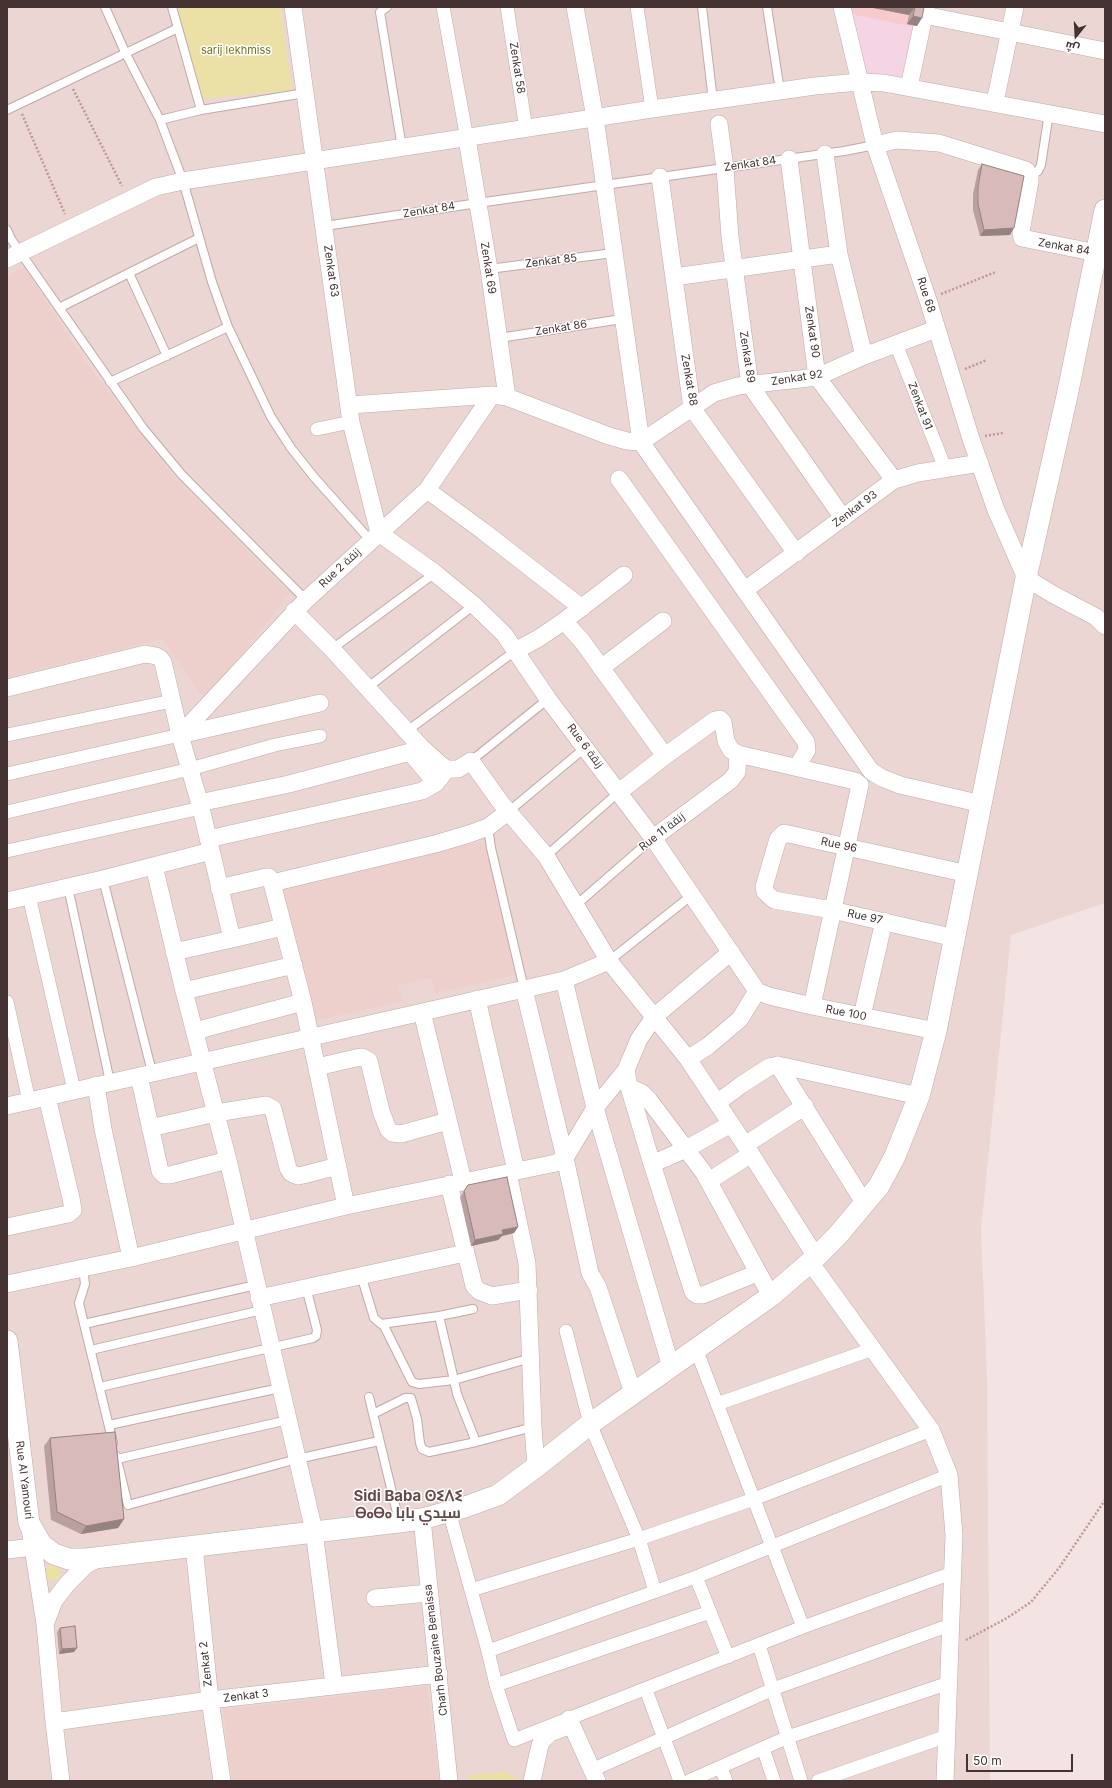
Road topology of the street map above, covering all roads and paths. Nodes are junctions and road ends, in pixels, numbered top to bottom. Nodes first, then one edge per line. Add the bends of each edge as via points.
1 (106, 7) edge
2 (172, 7) edge
3 (293, 7) edge
4 (387, 7) edge
5 (443, 7) edge
6 (507, 7) edge
7 (575, 7) edge
8 (637, 7) edge
9 (702, 7) edge
10 (767, 7) edge
11 (842, 7) edge
12 (1015, 7) edge
13 (377, 9) edge
14 (925, 11) edge
15 (178, 28) junction
16 (1010, 32) junction
17 (1105, 50) edge
18 (126, 52) junction
19 (68, 80) junction
20 (859, 82) junction
21 (909, 87) junction
22 (780, 91) junction
23 (305, 93) junction
24 (713, 101) junction
25 (995, 102) junction
26 (18, 105) junction
27 (652, 109) junction
28 (7, 110) edge
29 (201, 110) junction
30 (1049, 113) junction
31 (595, 118) junction
32 (160, 120) junction
33 (719, 124) dead end
34 (1105, 124) edge
35 (526, 129) junction
36 (467, 139) junction
37 (875, 145) junction
38 (402, 149) junction
39 (825, 154) junction
40 (789, 159) junction
41 (315, 161) junction
42 (725, 168) junction
43 (1030, 176) junction
44 (660, 177) junction
45 (183, 181) junction
46 (604, 186) junction
47 (129, 201) junction
48 (478, 203) junction
49 (1105, 210) edge
50 (325, 226) junction
51 (72, 229) junction
52 (7, 230) edge
53 (199, 238) junction
54 (613, 253) junction
55 (1097, 253) junction
56 (839, 254) junction
57 (14, 256) edge
58 (802, 260) junction
59 (735, 268) junction
60 (488, 269) junction
61 (996, 272) dead end
62 (129, 273) junction
63 (674, 277) junction
64 (928, 300) junction
65 (59, 308) junction
66 (622, 319) junction
67 (228, 327) junction
68 (936, 329) junction
69 (499, 338) junction
70 (896, 344) junction
71 (167, 356) junction
72 (864, 356) junction
73 (987, 360) dead end
74 (952, 374) junction
75 (817, 377) junction
76 (110, 382) junction
77 (750, 385) junction
78 (500, 396) junction
79 (350, 405) junction
80 (692, 408) junction
81 (352, 422) junction
82 (317, 429) dead end
83 (641, 442) junction
84 (980, 463) junction
85 (945, 468) junction
86 (618, 480) dead end
87 (894, 480) junction
88 (427, 490) junction
89 (843, 518) junction
90 (374, 536) junction
91 (796, 552) junction
92 (435, 573) junction
93 (624, 575) dead end
94 (1026, 578) junction
95 (744, 590) junction
96 (300, 605) junction
97 (474, 605) junction
98 (582, 608) junction
99 (1102, 619) edge
100 (564, 621) junction
101 (663, 621) dead end
102 (332, 649) junction
103 (515, 651) junction
104 (601, 668) junction
105 (7, 688) edge
106 (367, 688) junction
107 (548, 699) junction
108 (172, 701) junction
109 (320, 703) dead end
110 (407, 731) junction
111 (7, 735) edge
112 (180, 735) junction
113 (320, 736) dead end
114 (586, 747) junction
115 (415, 750) junction
116 (738, 754) junction
117 (665, 756) junction
118 (471, 761) junction
119 (797, 767) junction
120 (190, 769) junction
121 (447, 769) junction
122 (7, 774) edge
123 (436, 783) junction
124 (619, 792) junction
125 (982, 804) junction
126 (200, 806) junction
127 (7, 812) edge
128 (508, 812) junction
129 (488, 827) junction
130 (653, 838) junction
131 (209, 845) junction
132 (846, 846) junction
133 (7, 851) edge
134 (546, 856) junction
135 (154, 866) junction
136 (968, 874) junction
137 (103, 879) junction
138 (272, 883) junction
139 (68, 887) junction
140 (220, 888) junction
141 (692, 895) junction
142 (29, 896) junction
143 (774, 900) joint
144 (7, 901) edge
145 (575, 906) junction
146 (832, 910) junction
147 (884, 921) junction
148 (283, 927) junction
149 (955, 938) junction
150 (232, 939) junction
151 (174, 952) junction
152 (731, 952) junction
153 (609, 961) junction
154 (294, 965) junction
155 (564, 980) junction
156 (524, 989) junction
157 (184, 991) junction
158 (757, 991) junction
159 (477, 999) junction
160 (7, 1002) edge
161 (303, 1002) junction
162 (812, 1006) junction
163 (422, 1012) junction
164 (655, 1016) junction
165 (862, 1016) junction
166 (195, 1031) junction
167 (936, 1031) junction
168 (310, 1037) junction
169 (688, 1059) junction
170 (203, 1060) junction
171 (778, 1065) junction
172 (317, 1067) junction
173 (145, 1074) junction
174 (627, 1079) junction
175 (103, 1084) junction
176 (74, 1090) junction
177 (919, 1096) junction
178 (47, 1097) junction
179 (29, 1101) junction
180 (717, 1103) junction
181 (7, 1106) edge
182 (805, 1106) junction
183 (595, 1108) junction
184 (216, 1113) junction
185 (448, 1121) junction
186 (731, 1124) junction
187 (150, 1128) junction
188 (686, 1148) junction
189 (748, 1150) junction
190 (565, 1158) junction
191 (228, 1160) junction
192 (652, 1164) junction
193 (338, 1166) junction
194 (512, 1172) junction
195 (709, 1181) junction
196 (456, 1182) junction
197 (865, 1204) junction
198 (346, 1206) junction
199 (7, 1227) edge
200 (243, 1232) junction
201 (465, 1253) junction
202 (131, 1258) junction
203 (813, 1259) junction
204 (83, 1268) junction
205 (757, 1272) junction
206 (361, 1275) junction
207 (7, 1284) edge
208 (306, 1287) junction
209 (529, 1290) junction
210 (770, 1296) junction
211 (259, 1298) junction
212 (473, 1309) dead end
213 (438, 1316) junction
214 (84, 1324) junction
215 (383, 1324) junction
216 (566, 1331) dead end
217 (7, 1341) edge
218 (271, 1347) junction
219 (696, 1349) junction
220 (873, 1349) junction
221 (91, 1350) junction
222 (532, 1358) junction
223 (671, 1368) junction
224 (454, 1380) junction
225 (100, 1387) junction
226 (280, 1388) junction
227 (633, 1393) junction
228 (369, 1397) dead end
229 (717, 1404) junction
230 (373, 1414) junction
231 (288, 1420) junction
232 (590, 1424) junction
233 (109, 1425) junction
234 (533, 1426) junction
235 (931, 1430) junction
236 (379, 1442) junction
237 (476, 1442) junction
238 (117, 1459) junction
239 (297, 1459) junction
240 (536, 1467) junction
241 (949, 1475) junction
242 (754, 1499) junction
243 (1105, 1500) edge
244 (449, 1511) junction
245 (422, 1519) junction
246 (399, 1522) junction
247 (29, 1523) junction
248 (314, 1531) junction
249 (639, 1539) junction
250 (194, 1546) junction
251 (772, 1546) junction
252 (33, 1547) junction
253 (7, 1550) edge
254 (58, 1556) junction
255 (99, 1558) junction
256 (952, 1573) junction
257 (37, 1574) junction
258 (696, 1577) junction
259 (65, 1586) junction
260 (471, 1590) junction
261 (655, 1591) junction
262 (429, 1593) junction
263 (375, 1598) dead end
264 (710, 1612) junction
265 (45, 1624) junction
266 (950, 1625) junction
267 (803, 1627) junction
268 (759, 1644) junction
269 (950, 1649) junction
270 (488, 1650) junction
271 (728, 1657) junction
272 (439, 1674) junction
273 (949, 1682) junction
274 (334, 1685) junction
275 (496, 1685) junction
276 (773, 1689) junction
277 (646, 1690) junction
278 (210, 1700) junction
279 (54, 1722) junction
280 (570, 1722) junction
281 (947, 1736) junction
282 (788, 1737) junction
283 (664, 1738) junction
284 (764, 1748) junction
285 (722, 1768) junction
286 (594, 1776) edge
287 (62, 1781) edge
288 (222, 1781) edge
289 (449, 1781) edge
290 (532, 1781) edge
291 (680, 1781) edge
292 (689, 1781) edge
293 (726, 1781) edge
294 (774, 1781) edge
295 (801, 1781) edge
296 (818, 1781) edge
297 (945, 1781) edge

1 - 18 lane
2 - 15 lane
3 - 23 street, Zenkat 63
4 - 13 lane
5 - 36 street
6 - 35 street, Zenkat 58
7 - 31 street
8 - 27 street
9 - 24 lane
10 - 22 lane
11 - 20 street, Rue 68
12 - 16 street
13 - 38 lane
14 - 16 street
14 - 21 street
15 - 18 lane
15 - 29 lane
16 - 17 street
16 - 25 street
18 - 19 lane
18 - 32 lane
19 - 26 lane
19 - 47 path
20 - 21 street
20 - 22 street
20 - 37 street, Rue 68
21 - 25 street
22 - 24 street
23 - 29 lane
23 - 41 street, Zenkat 63
24 - 27 street
25 - 30 street
26 - 28 lane
26 - 51 path
27 - 31 street
29 - 32 lane
30 - 34 street
30 - 43 lane via 1041,165 1038,171
31 - 35 street
31 - 46 street
32 - 45 lane
33 - 42 street, Zenkat 89
35 - 36 street
36 - 38 street
36 - 48 street, Zenkat 69
37 - 39 lane, Zenkat 84
37 - 43 street, Zenkat 84 via 897,140 939,143 1022,168
37 - 64 street, Rue 68
38 - 41 street
39 - 40 lane, Zenkat 84
39 - 56 street
40 - 42 lane, Zenkat 84
40 - 58 street, Zenkat 90
41 - 45 street
41 - 50 street, Zenkat 63
42 - 44 lane, Zenkat 84
42 - 59 street, Zenkat 89
43 - 55 street, Zenkat 84 via 1022,238
44 - 46 lane, Zenkat 84
44 - 63 street, Zenkat 88
45 - 47 street via 156,187
45 - 53 lane
46 - 48 lane, Zenkat 84
46 - 54 street
47 - 51 street
48 - 50 lane, Zenkat 84
48 - 60 street, Zenkat 69
49 - 55 street
50 - 79 street, Zenkat 63
51 - 57 street
52 - 57 lane
53 - 62 lane
53 - 67 lane
54 - 60 lane, Zenkat 85
54 - 66 street
55 - 94 street
56 - 58 street
56 - 72 street
57 - 65 lane
58 - 59 street
58 - 75 street, Zenkat 90
59 - 63 street
59 - 77 street, Zenkat 89
60 - 69 street, Zenkat 69
61 - 64 path
62 - 65 lane
62 - 71 lane
63 - 80 street, Zenkat 88
64 - 68 street, Rue 68
65 - 76 lane
66 - 69 lane, Zenkat 86
66 - 83 street
67 - 71 lane
67 - 90 lane via 271,417 291,448
68 - 70 street, Zenkat 92
68 - 74 street, Rue 68
69 - 78 street, Zenkat 69
70 - 72 street, Zenkat 92
70 - 85 street, Zenkat 91
71 - 76 lane
72 - 75 street, Zenkat 92
73 - 74 path
74 - 84 street, Rue 68
75 - 77 street, Zenkat 92
75 - 87 street, Zenkat 90
76 - 96 lane via 142,428 182,475
77 - 80 street, Zenkat 92 via 726,388
77 - 89 street, Zenkat 89
78 - 79 street
78 - 83 street via 609,436
78 - 88 street, Rue 2 زنقة
79 - 81 street, Zenkat 63
80 - 83 street, Zenkat 92
80 - 91 street, Zenkat 88
81 - 82 street
81 - 90 street, Zenkat 63
83 - 95 street
84 - 85 street, Zenkat 93
84 - 94 street, Rue 68 via 996,510
85 - 87 street, Zenkat 93
86 - 119 street via 806,742 807,750
87 - 89 street, Zenkat 93
88 - 90 street, Rue 2 زنقة
88 - 98 street
89 - 91 street, Zenkat 93
90 - 92 street, Rue 6 زنقة
90 - 96 street, Rue 2 زنقة
91 - 95 street, Zenkat 93
92 - 97 street, Rue 6 زنقة
92 - 102 lane
93 - 98 street
94 - 99 street
94 - 125 street
95 - 125 street via 871,771 900,785
96 - 102 street
96 - 112 street, Rue 2 زنقة
97 - 103 street, Rue 6 زنقة via 504,634
97 - 106 lane
98 - 100 street
100 - 103 street
100 - 104 street
101 - 104 street
102 - 106 street
103 - 107 street, Rue 6 زنقة
103 - 110 lane
104 - 117 street
105 - 108 street via 145,654 156,656 163,662
106 - 110 street
107 - 114 street, Rue 6 زنقة
107 - 118 lane
108 - 111 street
108 - 112 street
109 - 112 street
110 - 115 street
112 - 120 street
112 - 122 street
113 - 120 street via 275,745
114 - 124 street, Rue 6 زنقة
114 - 128 lane
115 - 121 street
115 - 123 street
115 - 126 street
116 - 117 street via 731,750 726,741 723,722 720,719
116 - 119 street
116 - 130 street, Rue 11 زنقة via 737,772 731,780
117 - 124 street
118 - 121 street via 458,769
118 - 128 street
119 - 132 street via 855,781 860,785
120 - 126 street
120 - 127 street
121 - 123 street
123 - 131 street via 422,791
124 - 130 street, Rue 6 زنقة
124 - 134 lane
125 - 136 street
126 - 131 street
126 - 133 street
128 - 129 street
128 - 134 street
129 - 138 street via 435,844
129 - 156 lane
130 - 141 street, Rue 6 زنقة
130 - 145 lane, Rue 11 زنقة
131 - 135 street
131 - 140 street
132 - 136 street, Rue 96
132 - 143 street, Rue 96 via 784,833 780,835 764,887 765,892
132 - 146 street
134 - 145 street
135 - 137 street
135 - 151 street
136 - 149 street
137 - 139 street
137 - 173 lane
138 - 140 street via 266,877
138 - 148 street
139 - 142 street
139 - 175 lane
140 - 150 street
141 - 152 street, Rue 6 زنقة
141 - 153 lane
142 - 144 street
142 - 176 street
143 - 146 street, Rue 97
145 - 153 street
146 - 147 street, Rue 97
146 - 162 street
147 - 149 street, Rue 97
147 - 165 street
148 - 150 street
148 - 154 street
149 - 167 street
150 - 151 street
151 - 157 street
152 - 158 street, Rue 6 زنقة
152 - 164 street
153 - 155 street
153 - 164 street
154 - 157 street
154 - 161 street
155 - 156 street
155 - 183 street
156 - 159 street
156 - 190 street
157 - 166 street
158 - 162 street, Rue 100
158 - 169 street via 740,1019
159 - 163 street
159 - 194 street
160 - 179 street
161 - 166 street
161 - 168 street
162 - 165 street, Rue 100
163 - 168 street
163 - 185 street
164 - 169 street
164 - 174 street via 639,1039
165 - 167 street, Rue 100
166 - 170 street
167 - 177 street
168 - 170 street
168 - 172 street
169 - 180 street
170 - 173 street
170 - 184 street
171 - 177 street
171 - 180 street via 763,1070
171 - 182 street
172 - 185 street via 362,1057 370,1061 381,1111 392,1133 401,1134
172 - 193 street
173 - 175 street
173 - 187 street
174 - 183 street
174 - 188 street via 649,1100
174 - 192 street
175 - 176 street
175 - 202 street via 103,1129
176 - 178 street
177 - 197 street via 895,1156 879,1186
178 - 179 street
178 - 199 street via 73,1210 68,1214
179 - 181 street
180 - 186 street
182 - 189 street
182 - 197 street
183 - 190 street
183 - 223 street
184 - 187 street
184 - 191 street
184 - 193 street via 256,1106 271,1107 291,1173 298,1176
185 - 196 street
186 - 188 street
186 - 189 street
187 - 191 street via 160,1171 164,1175
188 - 192 street
188 - 195 street
189 - 195 street
189 - 203 street
190 - 194 street via 556,1163
190 - 227 street via 590,1273 598,1287
191 - 200 street
192 - 205 street via 693,1292 703,1295
193 - 198 street
194 - 196 street
194 - 209 street
195 - 205 street
196 - 198 street
196 - 201 street
197 - 203 street
198 - 200 street
200 - 202 street
200 - 211 street
201 - 206 street
201 - 209 street via 472,1280 479,1291 492,1296
202 - 204 street
203 - 210 street
203 - 220 street
204 - 207 street
204 - 214 lane via 85,1284 79,1303
205 - 210 street
206 - 208 street
206 - 215 lane via 374,1318
208 - 211 street
208 - 218 lane via 317,1330 316,1336
209 - 222 street
210 - 219 street
211 - 214 lane
211 - 218 street
211 - 221 lane
212 - 213 lane
213 - 215 lane
213 - 224 lane
214 - 221 lane
215 - 224 lane via 412,1382 419,1384
216 - 232 street
217 - 247 street, Rue Al Yamouri
218 - 225 lane
218 - 226 street
219 - 223 street
219 - 229 street
220 - 229 street
220 - 235 street
221 - 225 lane
222 - 224 lane
222 - 234 street
223 - 227 street
224 - 237 lane
225 - 233 lane
226 - 231 street
226 - 233 lane
227 - 232 street
228 - 230 lane
229 - 242 street
230 - 236 lane
230 - 237 lane via 408,1397 413,1402 422,1449 429,1452
231 - 238 lane
231 - 239 street
232 - 240 street
232 - 249 street
233 - 238 lane
234 - 237 lane
234 - 240 street
235 - 241 street
235 - 242 street
236 - 239 lane
236 - 246 lane
238 - 239 lane via 128,1505
239 - 248 street
240 - 244 street via 498,1495
241 - 251 street
241 - 256 street via 954,1535
242 - 249 street
242 - 251 street
243 - 269 path via 1059,1568 1030,1602 1007,1618
244 - 245 street
244 - 260 street
245 - 246 street
245 - 262 street, Charh Bouzaine Benaissa
246 - 248 street
247 - 252 street
247 - 254 street, Rue Al Yamouri via 41,1544
248 - 250 street
248 - 274 street
249 - 260 street
249 - 261 street
250 - 255 street
250 - 278 street, Zenkat 2
251 - 258 street
251 - 267 street
252 - 253 street
252 - 257 street
254 - 255 street via 77,1560
254 - 257 street via 42,1554 37,1561
254 - 259 street via 71,1568
255 - 259 street via 86,1565
256 - 266 street
256 - 267 street
257 - 259 street via 43,1591 57,1593
257 - 265 street
258 - 261 street
258 - 264 street
259 - 265 street via 54,1601
260 - 270 street
261 - 270 street
262 - 263 street
262 - 272 street, Charh Bouzaine Benaissa
264 - 271 street
264 - 275 street
265 - 279 street
266 - 269 street
266 - 276 street
267 - 268 street
268 - 271 street
268 - 276 street
269 - 273 street
270 - 275 street
271 - 277 street
272 - 274 street, Zenkat 3
272 - 289 street, Charh Bouzaine Benaissa
273 - 281 street
273 - 282 street
274 - 278 street, Zenkat 3
275 - 280 street via 514,1740
276 - 282 street
276 - 283 street
277 - 280 street
277 - 283 street
278 - 279 street, Zenkat 3
278 - 288 street, Zenkat 2
279 - 287 street
280 - 286 street
280 - 290 street via 543,1740
281 - 296 street
281 - 297 street
282 - 284 street
282 - 295 street
283 - 286 street
283 - 291 street
284 - 285 street
284 - 294 street
285 - 292 street
285 - 293 street

